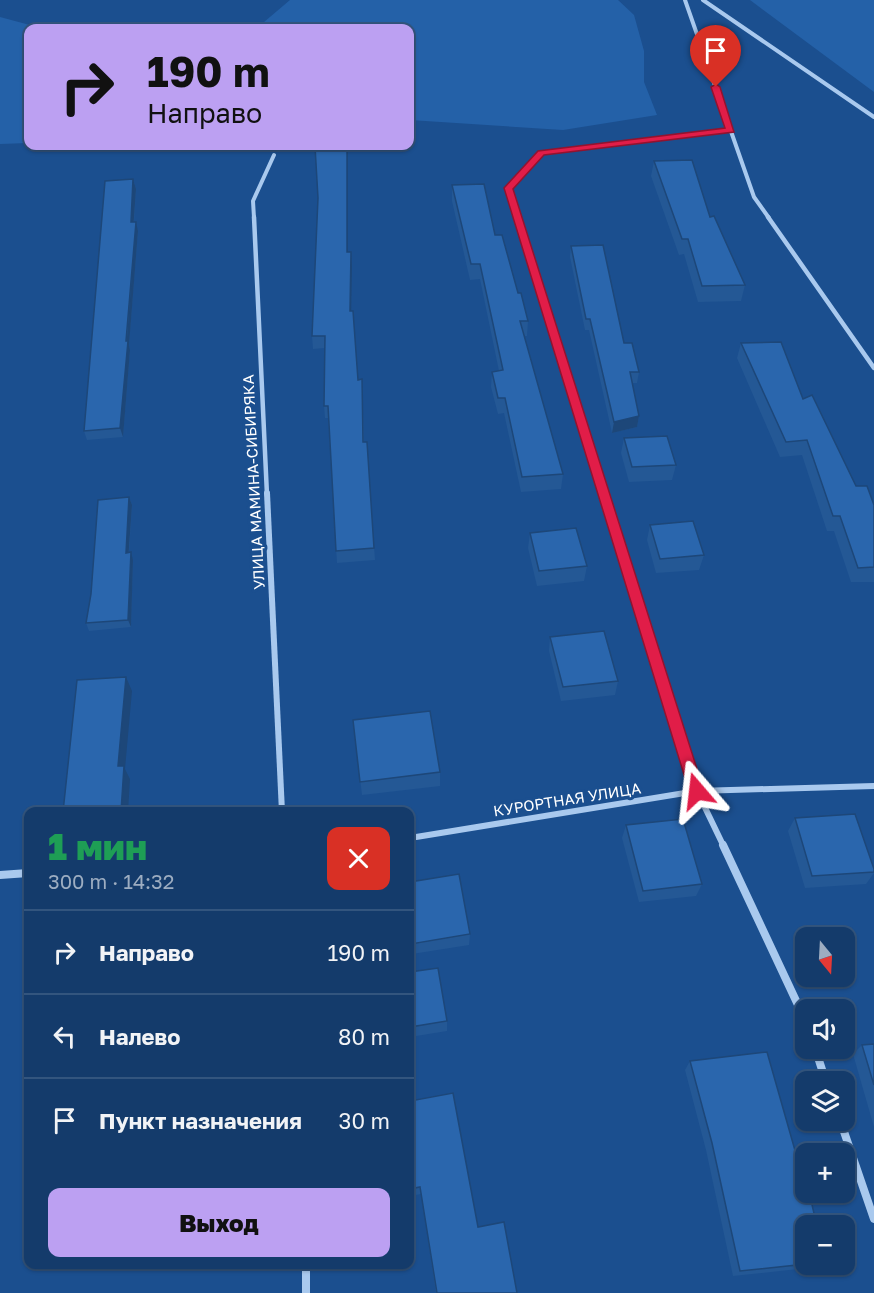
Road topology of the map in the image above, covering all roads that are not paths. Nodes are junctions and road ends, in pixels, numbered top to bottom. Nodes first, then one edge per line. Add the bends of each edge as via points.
1 (686, 0) edge
2 (704, 0) edge
3 (874, 117) edge
4 (730, 130) junction
5 (274, 156) dead end
6 (874, 368) edge
7 (874, 786) edge
8 (697, 791) junction
9 (282, 807) edge
10 (414, 837) edge
11 (24, 873) edge
12 (0, 875) edge
13 (797, 999) edge
14 (844, 1131) edge
15 (874, 1219) edge
16 (306, 1269) edge
17 (306, 1293) edge

1 - 4 street
2 - 3 street
4 - 6 street via 754,197
4 - 8 street via 542,153 508,188
5 - 9 street, УЛИЦА МАМИНА-СИБИРЯКА via 253,201
7 - 8 street, КУРОРТНАЯ УЛИЦА
8 - 10 street, КУРОРТНАЯ УЛИЦА
8 - 13 street
11 - 12 street
14 - 15 street
16 - 17 street

